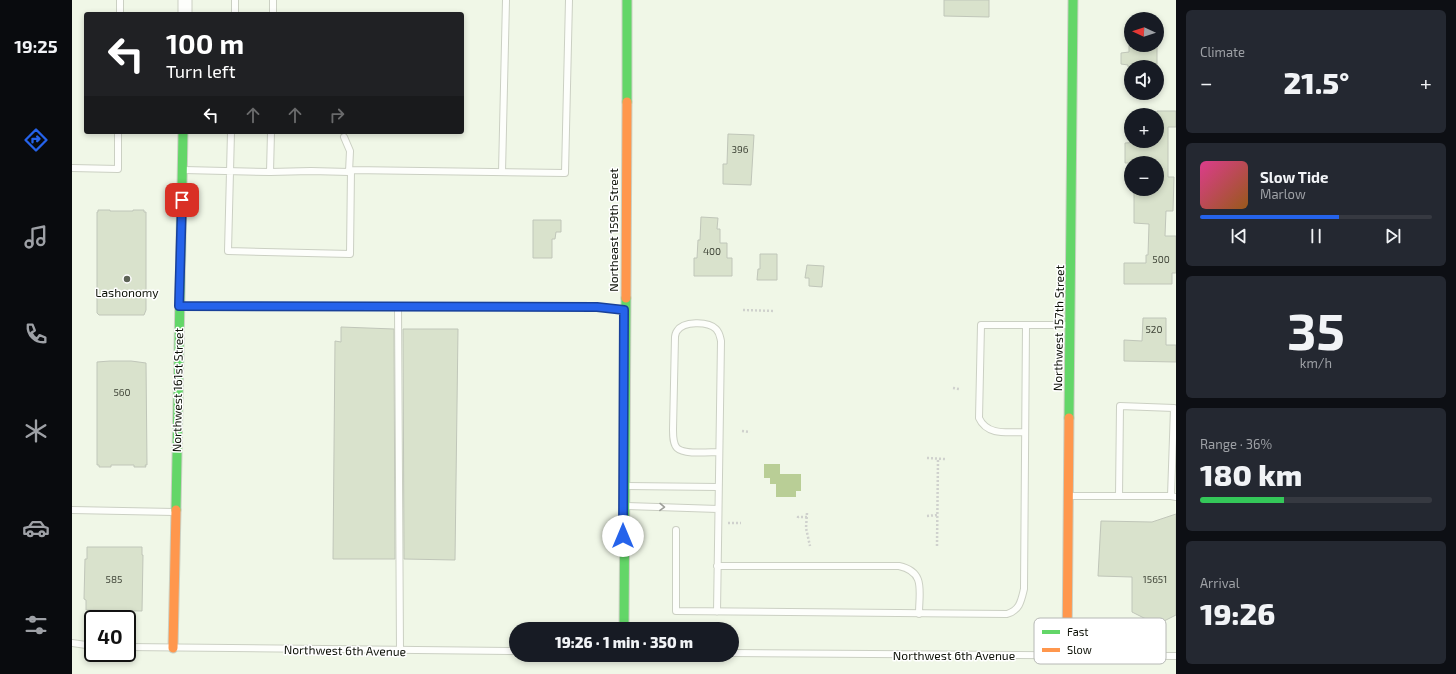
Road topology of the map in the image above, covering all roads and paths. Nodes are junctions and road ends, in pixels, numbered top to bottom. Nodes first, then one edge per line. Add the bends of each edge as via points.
1 (120, 0) edge
2 (185, 0) edge
3 (235, 0) edge
4 (273, 0) edge
5 (506, 0) edge
6 (569, 0) edge
7 (626, 0) edge
8 (1073, 0) edge
9 (120, 12) edge
10 (185, 12) edge
11 (235, 12) edge
12 (273, 12) edge
13 (118, 134) edge
14 (183, 134) edge
15 (231, 134) edge
16 (271, 134) edge
17 (344, 137) dead end
18 (72, 168) edge
19 (182, 170) junction
20 (230, 170) junction
21 (270, 172) junction
22 (502, 172) junction
23 (179, 306) junction
24 (398, 307) junction
25 (624, 310) junction
26 (743, 310) dead end
27 (776, 311) dead end
28 (1026, 325) junction
29 (1070, 325) junction
30 (953, 388) dead end
31 (959, 389) dead end
32 (742, 432) dead end
33 (750, 432) dead end
34 (1025, 432) junction
35 (719, 452) junction
36 (927, 458) dead end
37 (938, 459) junction
38 (945, 459) dead end
39 (624, 486) junction
40 (718, 487) junction
41 (1068, 496) junction
42 (1119, 496) junction
43 (1173, 496) edge
44 (623, 506) junction
45 (718, 509) junction
46 (72, 510) edge
47 (175, 512) junction
48 (807, 513) dead end
49 (937, 515) junction
50 (928, 516) dead end
51 (807, 517) junction
52 (798, 518) dead end
53 (727, 523) dead end
54 (741, 523) dead end
55 (676, 530) dead end
56 (810, 546) dead end
57 (937, 546) dead end
58 (717, 566) junction
59 (717, 612) junction
60 (919, 614) junction
61 (1067, 618) edge
62 (624, 622) edge
63 (72, 643) edge
64 (84, 645) edge
65 (136, 647) edge
66 (173, 648) junction
67 (400, 651) junction
68 (509, 651) edge
69 (739, 653) edge
70 (1034, 655) edge
71 (1166, 656) edge
72 (1176, 656) edge

1 - 9 lane
2 - 10 street
3 - 11 lane
4 - 12 lane
5 - 22 lane
6 - 22 lane via 565,173
7 - 25 street, Northeast 159th Street
8 - 29 street, Northwest 157th Street
13 - 18 lane via 118,169
14 - 19 street, Northwest 161st Street
15 - 20 lane
16 - 21 lane
17 - 21 lane via 350,151 349,172
19 - 20 lane
19 - 23 street, Northwest 161st Street
20 - 21 lane
20 - 22 lane via 228,251 350,254 351,170
23 - 24 lane
23 - 47 street, Northwest 161st Street
24 - 25 lane via 597,307
24 - 67 lane
25 - 39 street, Northeast 159th Street
26 - 27 path
28 - 29 lane
28 - 34 lane
28 - 34 lane via 981,325 978,414 981,423 990,430
29 - 41 street, Northwest 157th Street
30 - 31 path
32 - 33 path
34 - 60 lane via 1024,589 1018,607 1014,612 1007,614
35 - 35 lane via 720,334 705,324 680,327 675,337 674,440 677,448 683,451
35 - 40 lane
36 - 37 path
37 - 38 path
37 - 49 path
39 - 40 lane
39 - 44 street, Northeast 159th Street
40 - 45 lane
41 - 42 lane
41 - 61 street, Northwest 157th Street
42 - 43 lane
42 - 43 lane via 1120,406 1174,408
44 -> 45 lane
44 - 62 street, Northeast 159th Street
45 - 58 lane
46 - 47 lane
47 - 66 street, Northwest 161st Street
48 - 51 path
49 - 50 path
49 - 57 path
51 - 52 path
51 - 56 path via 806,528
53 - 54 path
55 - 59 lane via 676,611
58 - 59 lane
58 - 60 lane via 906,568 913,571 919,584
59 - 60 lane
63 - 64 lane
65 - 66 lane, Northwest 6th Avenue
66 - 67 lane, Northwest 6th Avenue
67 - 68 lane, Northwest 6th Avenue
69 - 70 lane, Northwest 6th Avenue
71 - 72 lane, Northwest 6th Avenue

